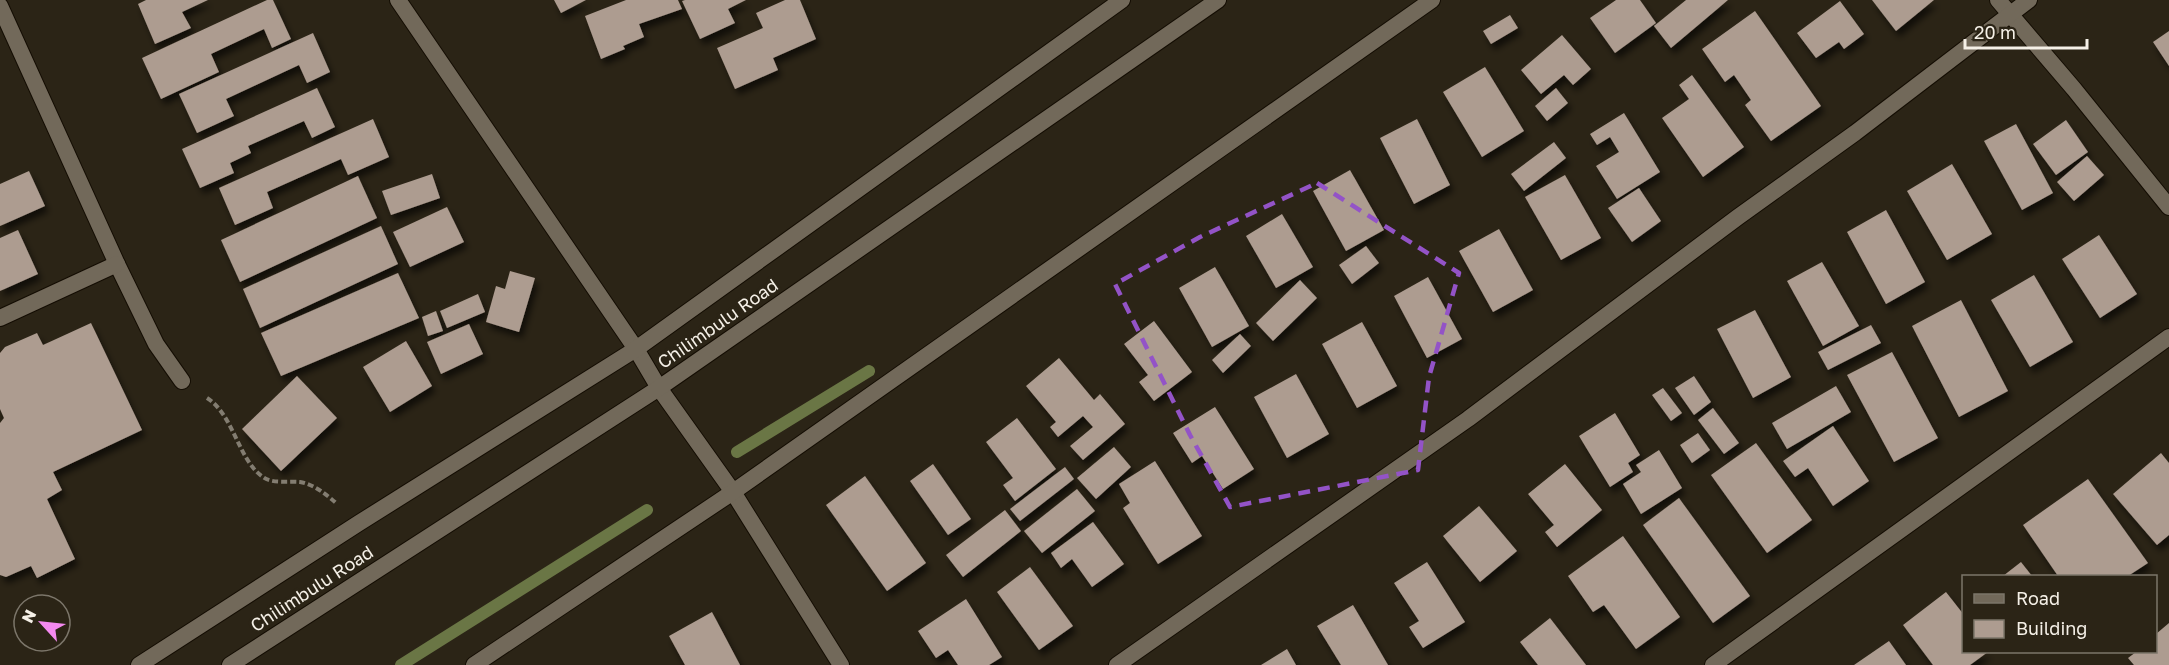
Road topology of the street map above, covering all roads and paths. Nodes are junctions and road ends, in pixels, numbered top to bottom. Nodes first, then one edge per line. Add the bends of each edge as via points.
1 (398, 0) edge
2 (1122, 0) edge
3 (1218, 0) edge
4 (1432, 0) edge
5 (1998, 0) edge
6 (2029, 0) edge
7 (0, 6) edge
8 (2009, 14) junction
9 (2169, 207) edge
10 (117, 264) junction
11 (0, 318) edge
12 (2169, 337) edge
13 (636, 349) junction
14 (182, 381) joint
15 (659, 388) junction
16 (733, 492) junction
17 (359, 523) junction
18 (139, 665) edge
19 (230, 665) edge
20 (474, 665) edge
21 (842, 665) edge
22 (1117, 665) edge
23 (1713, 665) edge

1 - 13 street
2 - 13 street, Chilimbulu Road
3 - 15 street, Chilimbulu Road
4 - 16 street
5 - 8 street
6 - 8 street
7 - 10 street
8 - 9 street
8 - 22 street via 1468,419
10 - 11 street
10 - 14 street via 156,344
12 - 23 street
13 - 15 street
13 - 17 street, Chilimbulu Road
14 - 17 path via 214,402 253,468 265,479 303,482 325,493
15 - 16 street
15 - 19 street, Chilimbulu Road
16 - 20 street
16 - 21 street
17 - 18 street, Chilimbulu Road

